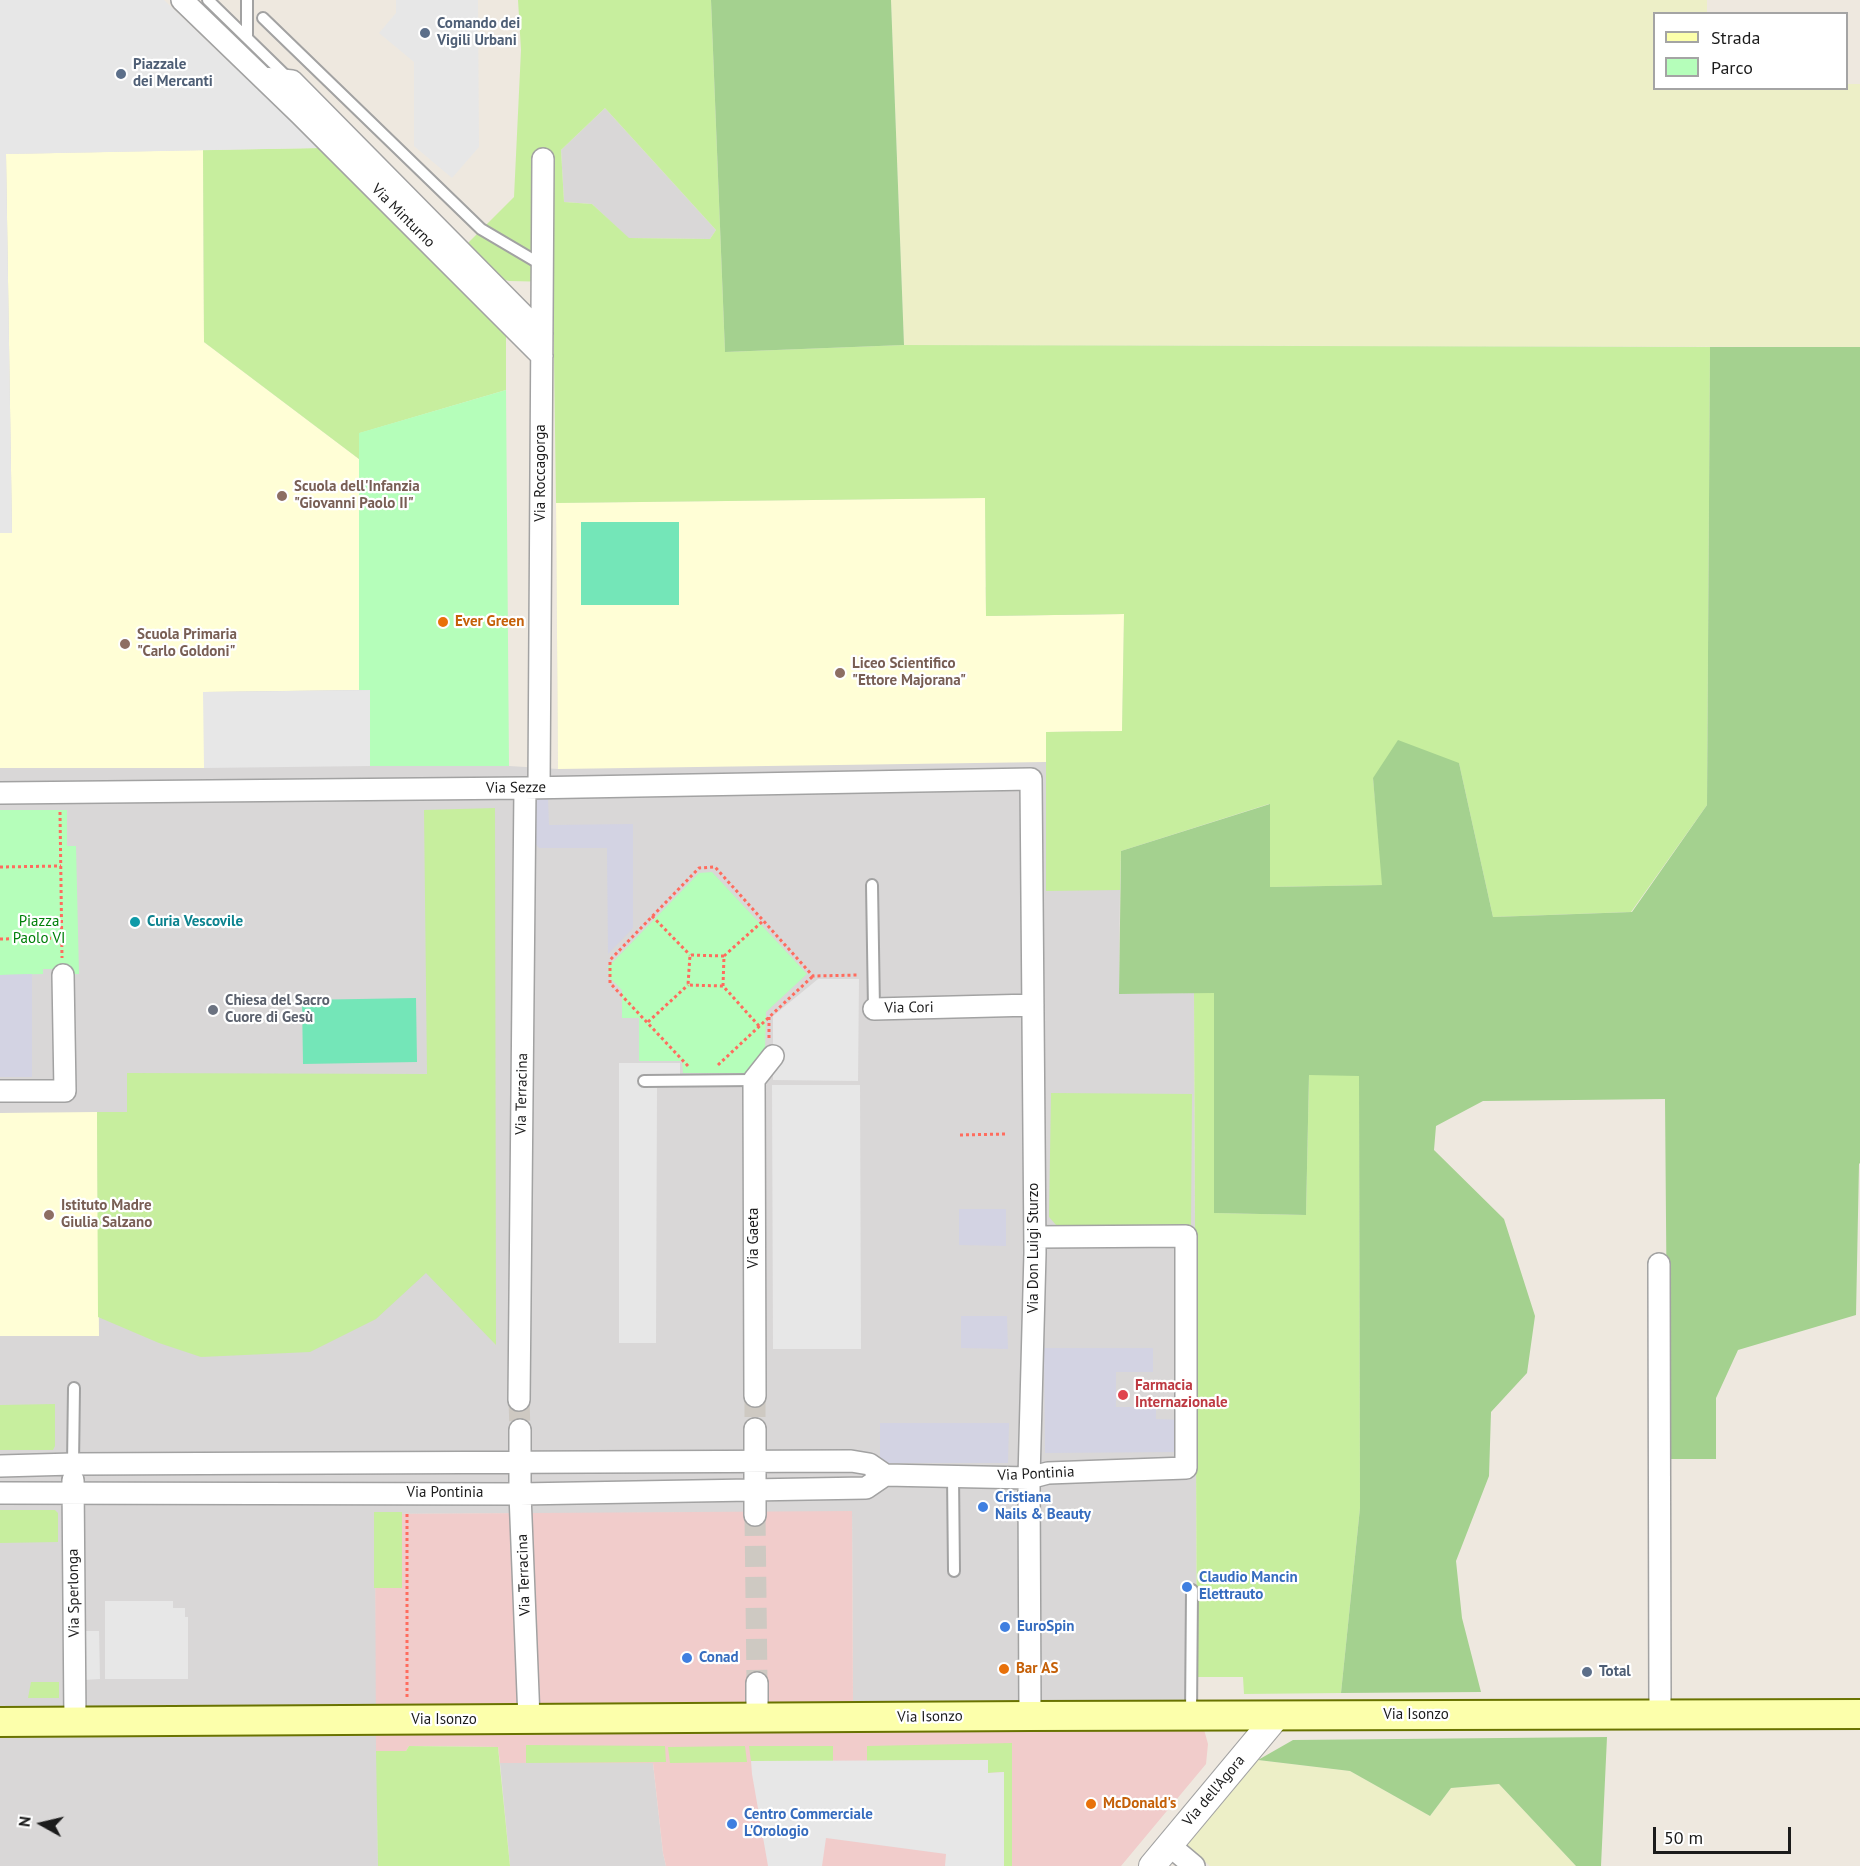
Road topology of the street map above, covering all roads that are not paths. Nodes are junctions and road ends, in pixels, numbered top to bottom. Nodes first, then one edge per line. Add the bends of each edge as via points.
1 (182, 0) edge
2 (208, 0) edge
3 (247, 0) edge
4 (263, 18) dead end
5 (248, 38) junction
6 (263, 78) junction
7 (292, 81) junction
8 (543, 159) dead end
9 (543, 265) junction
10 (542, 334) junction
11 (542, 356) junction
12 (1031, 779) joint
13 (532, 787) junction
14 (0, 793) edge
15 (872, 885) dead end
16 (63, 975) road end
17 (1033, 1005) junction
18 (874, 1009) joint
19 (773, 1056) dead end
20 (754, 1080) junction
21 (644, 1081) dead end
22 (0, 1091) edge
23 (1035, 1237) junction
24 (1659, 1264) dead end
25 (74, 1388) dead end
26 (755, 1396) tunnel mouth
27 (519, 1400) tunnel mouth
28 (755, 1429) tunnel mouth
29 (520, 1430) tunnel mouth
30 (755, 1460) junction
31 (520, 1463) junction
32 (73, 1464) junction
33 (0, 1466) edge
34 (885, 1475) junction
35 (953, 1476) junction
36 (1029, 1478) junction
37 (755, 1490) junction
38 (0, 1493) edge
39 (73, 1494) junction
40 (520, 1494) junction
41 (755, 1515) tunnel mouth
42 (954, 1571) dead end
43 (1192, 1590) dead end
44 (757, 1683) tunnel mouth
45 (1660, 1714) junction
46 (1860, 1714) edge
47 (1030, 1716) junction
48 (1191, 1716) junction
49 (1277, 1716) junction
50 (757, 1718) junction
51 (529, 1719) junction
52 (75, 1721) junction
53 (0, 1722) edge
54 (1169, 1845) junction
55 (1152, 1866) edge
56 (1194, 1866) edge

1 - 6 street, Via Minturno
2 - 5 lane
3 - 5 lane
4 - 9 lane via 481,229
5 - 7 lane
6 - 7 street
6 - 11 street, Via Minturno
7 - 10 street, Via Minturno
8 - 9 street, Via Roccagorga
9 - 10 street, Via Roccagorga
10 - 11 street, Via Roccagorga
11 - 13 street, Via Roccagorga
12 - 13 street, Via Sezze
12 - 17 street, Via Don Luigi Sturzo
13 - 14 street, Via Sezze
13 - 27 street, Via Terracina
15 - 18 lane, Via Cori
16 - 22 street via 65,1091
17 - 18 street, Via Cori
17 - 23 street, Via Don Luigi Sturzo
19 - 20 street
20 - 21 lane
20 - 26 street, Via Gaeta
23 - 36 street, Via Don Luigi Sturzo
23 - 36 street, Via Pontinia via 1186,1236 1186,1468 1048,1473
24 - 45 street
25 - 32 lane
28 - 30 street
29 - 31 street, Via Terracina
30 - 31 street, Via Pontinia
30 - 34 street, Via Pontinia via 851,1461 869,1464
30 - 37 street
31 - 32 street, Via Pontinia
31 - 40 street, Via Terracina
32 - 33 street, Via Pontinia
32 - 39 street, Via Sperlonga
34 - 35 street, Via Pontinia
34 - 37 street, Via Pontinia via 866,1488
35 - 36 street, Via Pontinia
35 - 42 lane
36 - 47 street, Via Don Luigi Sturzo
37 - 40 street, Via Pontinia
37 - 41 street
38 - 39 street, Via Pontinia
39 - 40 street, Via Pontinia
39 - 52 street, Via Sperlonga
40 - 51 street, Via Terracina
43 - 48 lane
44 - 50 street
45 - 46 main road, Via Isonzo
45 - 49 main road, Via Isonzo
47 - 48 main road, Via Isonzo
47 - 50 main road, Via Isonzo
48 - 49 main road, Via Isonzo
49 - 54 street, Via dell'Agora
50 - 51 main road, Via Isonzo
51 - 52 main road, Via Isonzo
52 - 53 main road, Via Isonzo
54 - 55 street, Via dell'Agora
54 - 56 street

